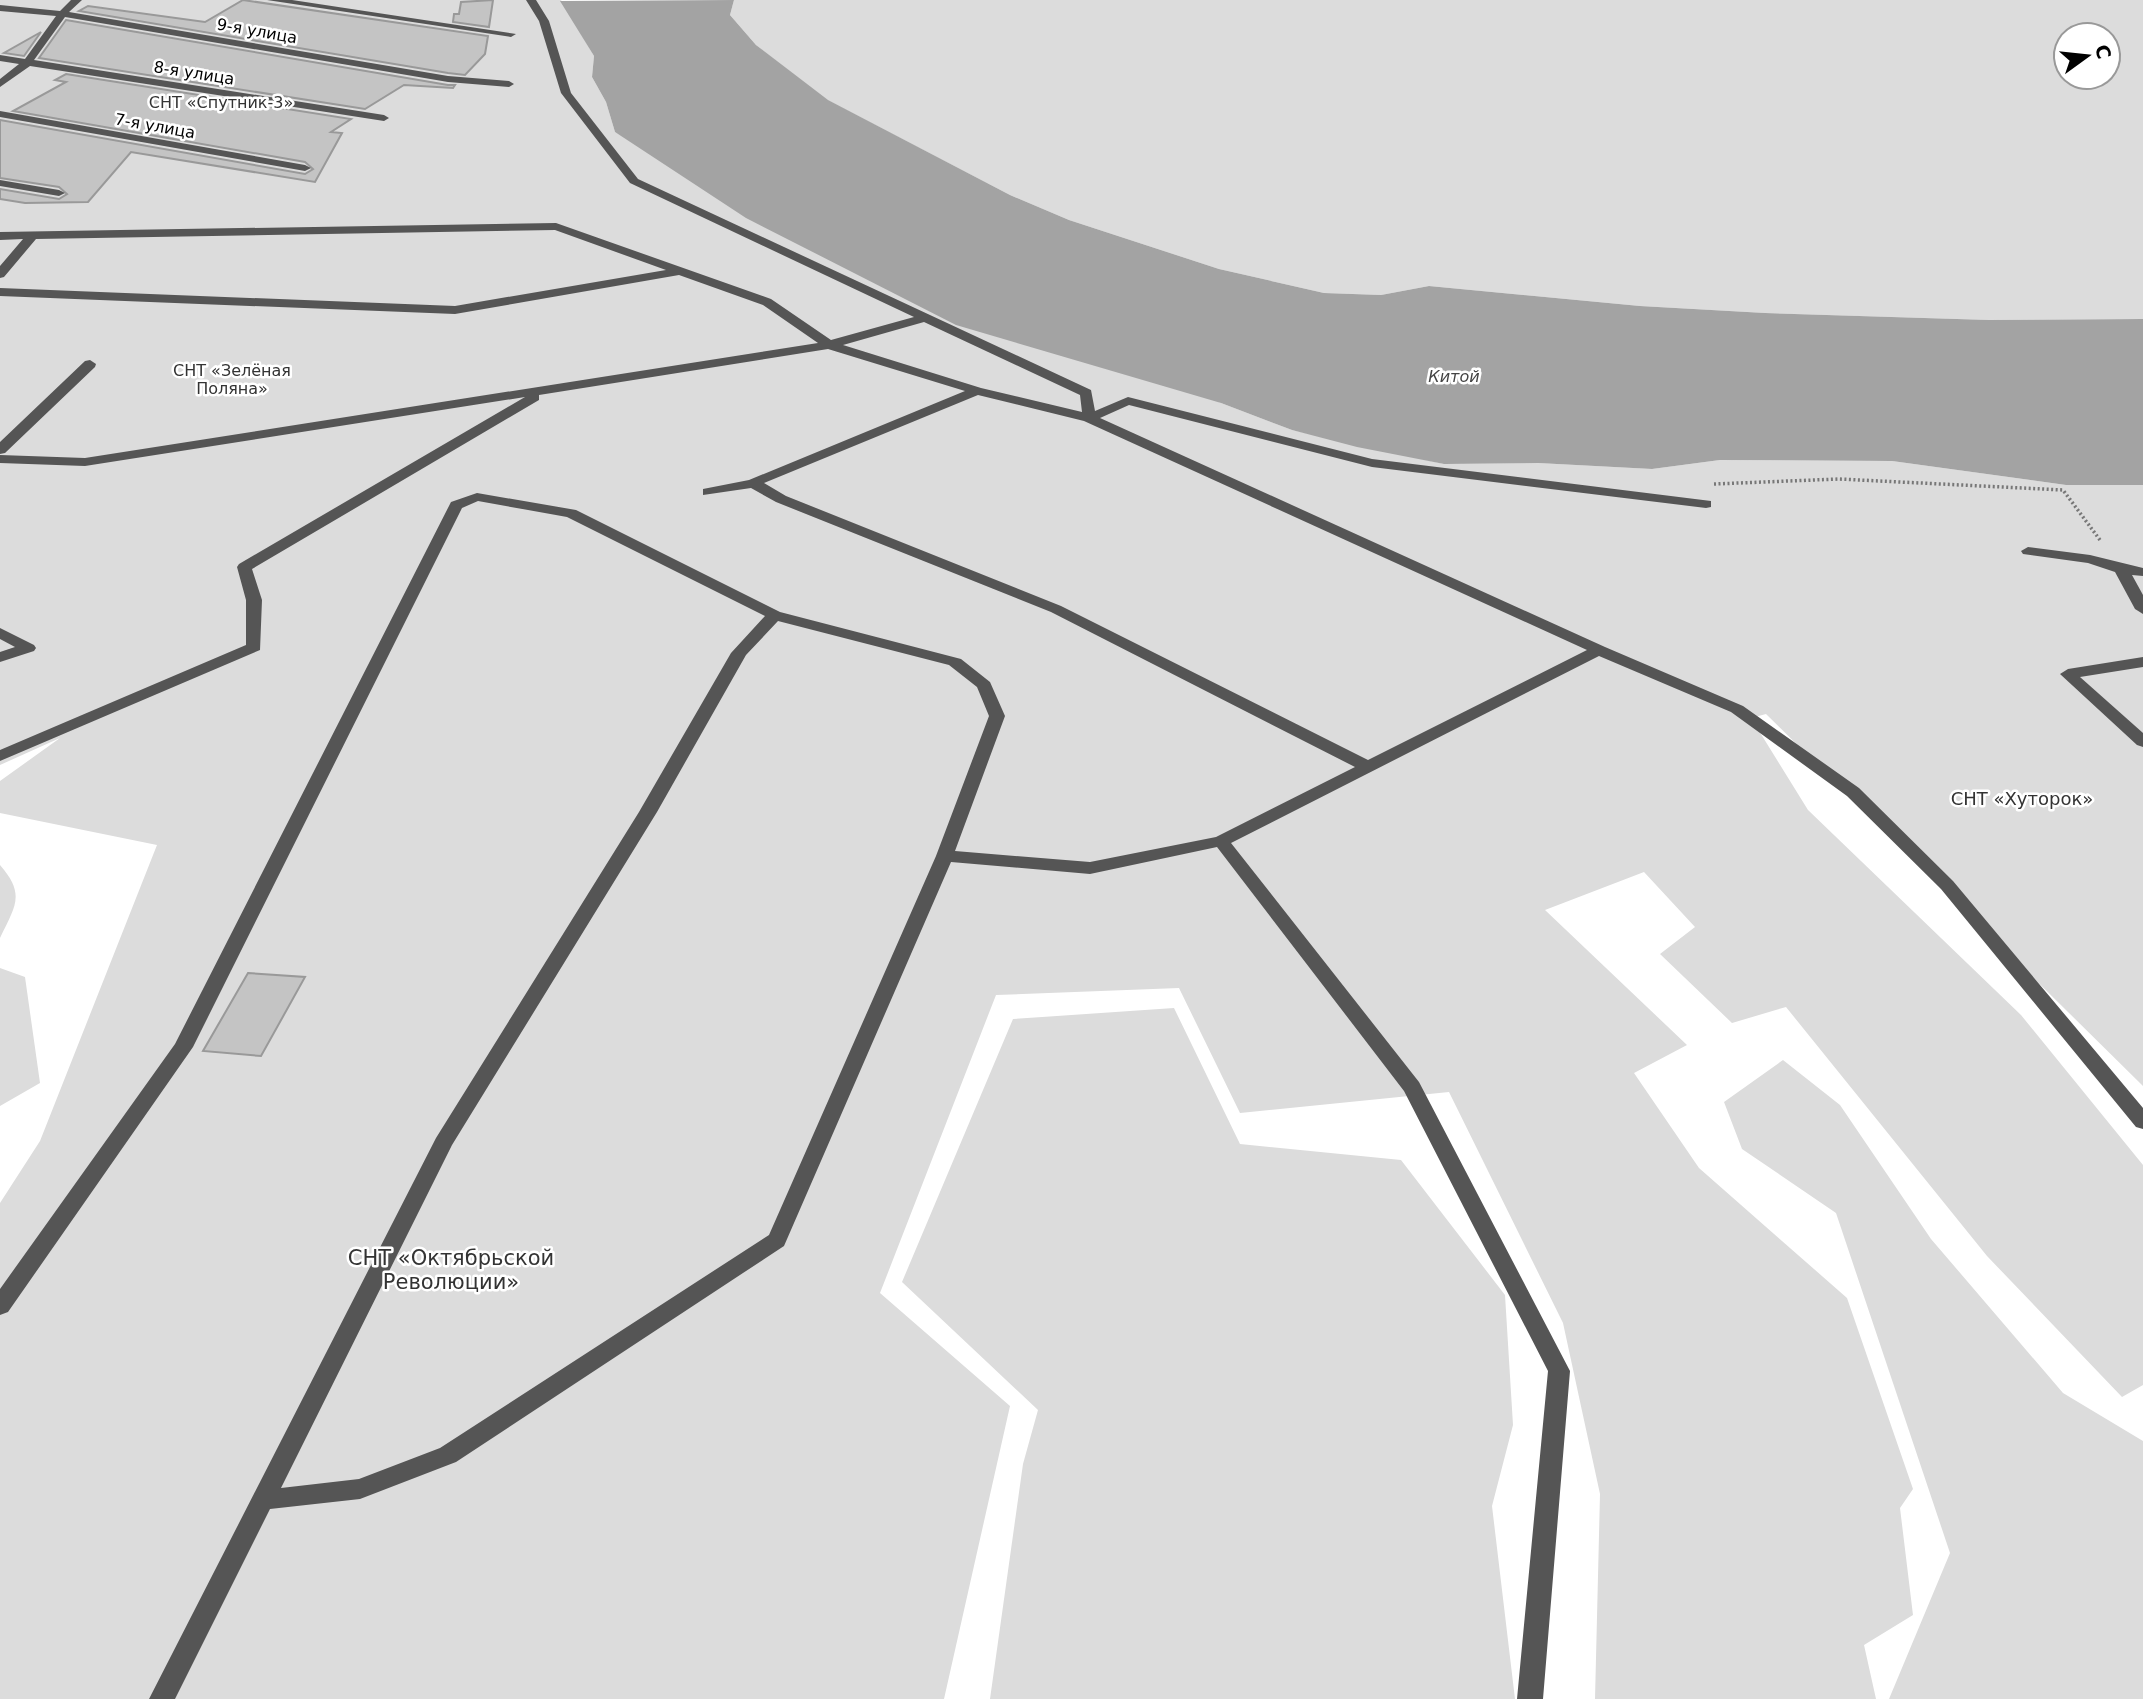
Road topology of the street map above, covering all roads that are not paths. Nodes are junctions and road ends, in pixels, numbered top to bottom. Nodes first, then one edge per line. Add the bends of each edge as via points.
1 (77, 0) edge
2 (272, 0) edge
3 (531, 0) edge
4 (0, 8) edge
5 (62, 14) junction
6 (510, 34) dead end
7 (0, 58) edge
8 (28, 62) junction
9 (0, 84) edge
10 (509, 84) dead end
11 (0, 114) edge
12 (384, 118) dead end
13 (305, 168) dead end
14 (0, 183) edge
15 (59, 193) dead end
16 (33, 234) junction
17 (0, 236) edge
18 (679, 271) junction
19 (0, 274) edge
20 (0, 292) edge
21 (924, 318) junction
22 (830, 345) junction
23 (90, 365) dead end
24 (977, 391) junction
25 (543, 392) junction
26 (1089, 418) junction
27 (0, 450) edge
28 (0, 459) edge
29 (753, 483) junction
30 (708, 492) dead end
31 (1706, 504) road end
32 (2028, 551) dead end
33 (2121, 569) junction
34 (2143, 572) edge
35 (2143, 609) edge
36 (775, 615) junction
37 (0, 633) edge
38 (1599, 650) junction
39 (0, 657) edge
40 (2143, 662) edge
41 (2143, 742) edge
42 (0, 756) edge
43 (1369, 767) junction
44 (1221, 841) junction
45 (945, 856) junction
46 (2143, 1122) edge
47 (0, 1306) edge
48 (263, 1500) junction
49 (162, 1699) edge
50 (1530, 1699) edge

1 - 5 street
2 - 6 street
3 - 21 street via 544,21 566,93 635,181
4 - 5 street, 9-я улица
5 - 8 street
5 - 10 street, 9-я улица via 449,79
7 - 8 street, 8-я улица
8 - 9 street
8 - 12 street, 8-я улица
11 - 13 street, 7-я улица
14 - 15 street
16 - 17 street
16 - 18 street via 556,226
16 - 19 street
18 - 20 street via 455,310
18 - 22 street via 767,302
21 - 22 street
21 - 26 street via 1086,393
22 - 24 street
22 - 25 street
23 - 27 street
24 - 26 street
24 - 29 street
25 - 28 street via 85,462
25 - 42 street via 244,567 254,600 254,646
26 - 31 street via 1128,401 1372,463
26 - 38 street
29 - 30 street
29 - 43 street via 781,499 1056,609
32 - 33 street via 2090,559
33 - 34 street
33 - 35 street
36 - 45 street via 956,662 984,685 997,716
36 - 47 street via 571,513 477,497 456,505 183,1046
36 - 48 street via 739,653 648,812 443,1143
37 - 39 street via 28,648
38 - 43 street
38 - 46 street via 1738,709 1853,792 1947,885
40 - 41 street via 2068,674
43 - 44 street
44 - 45 street via 1090,868
44 - 50 street via 1412,1087 1559,1371
45 - 48 street via 777,1240 448,1455 360,1489
48 - 49 street

